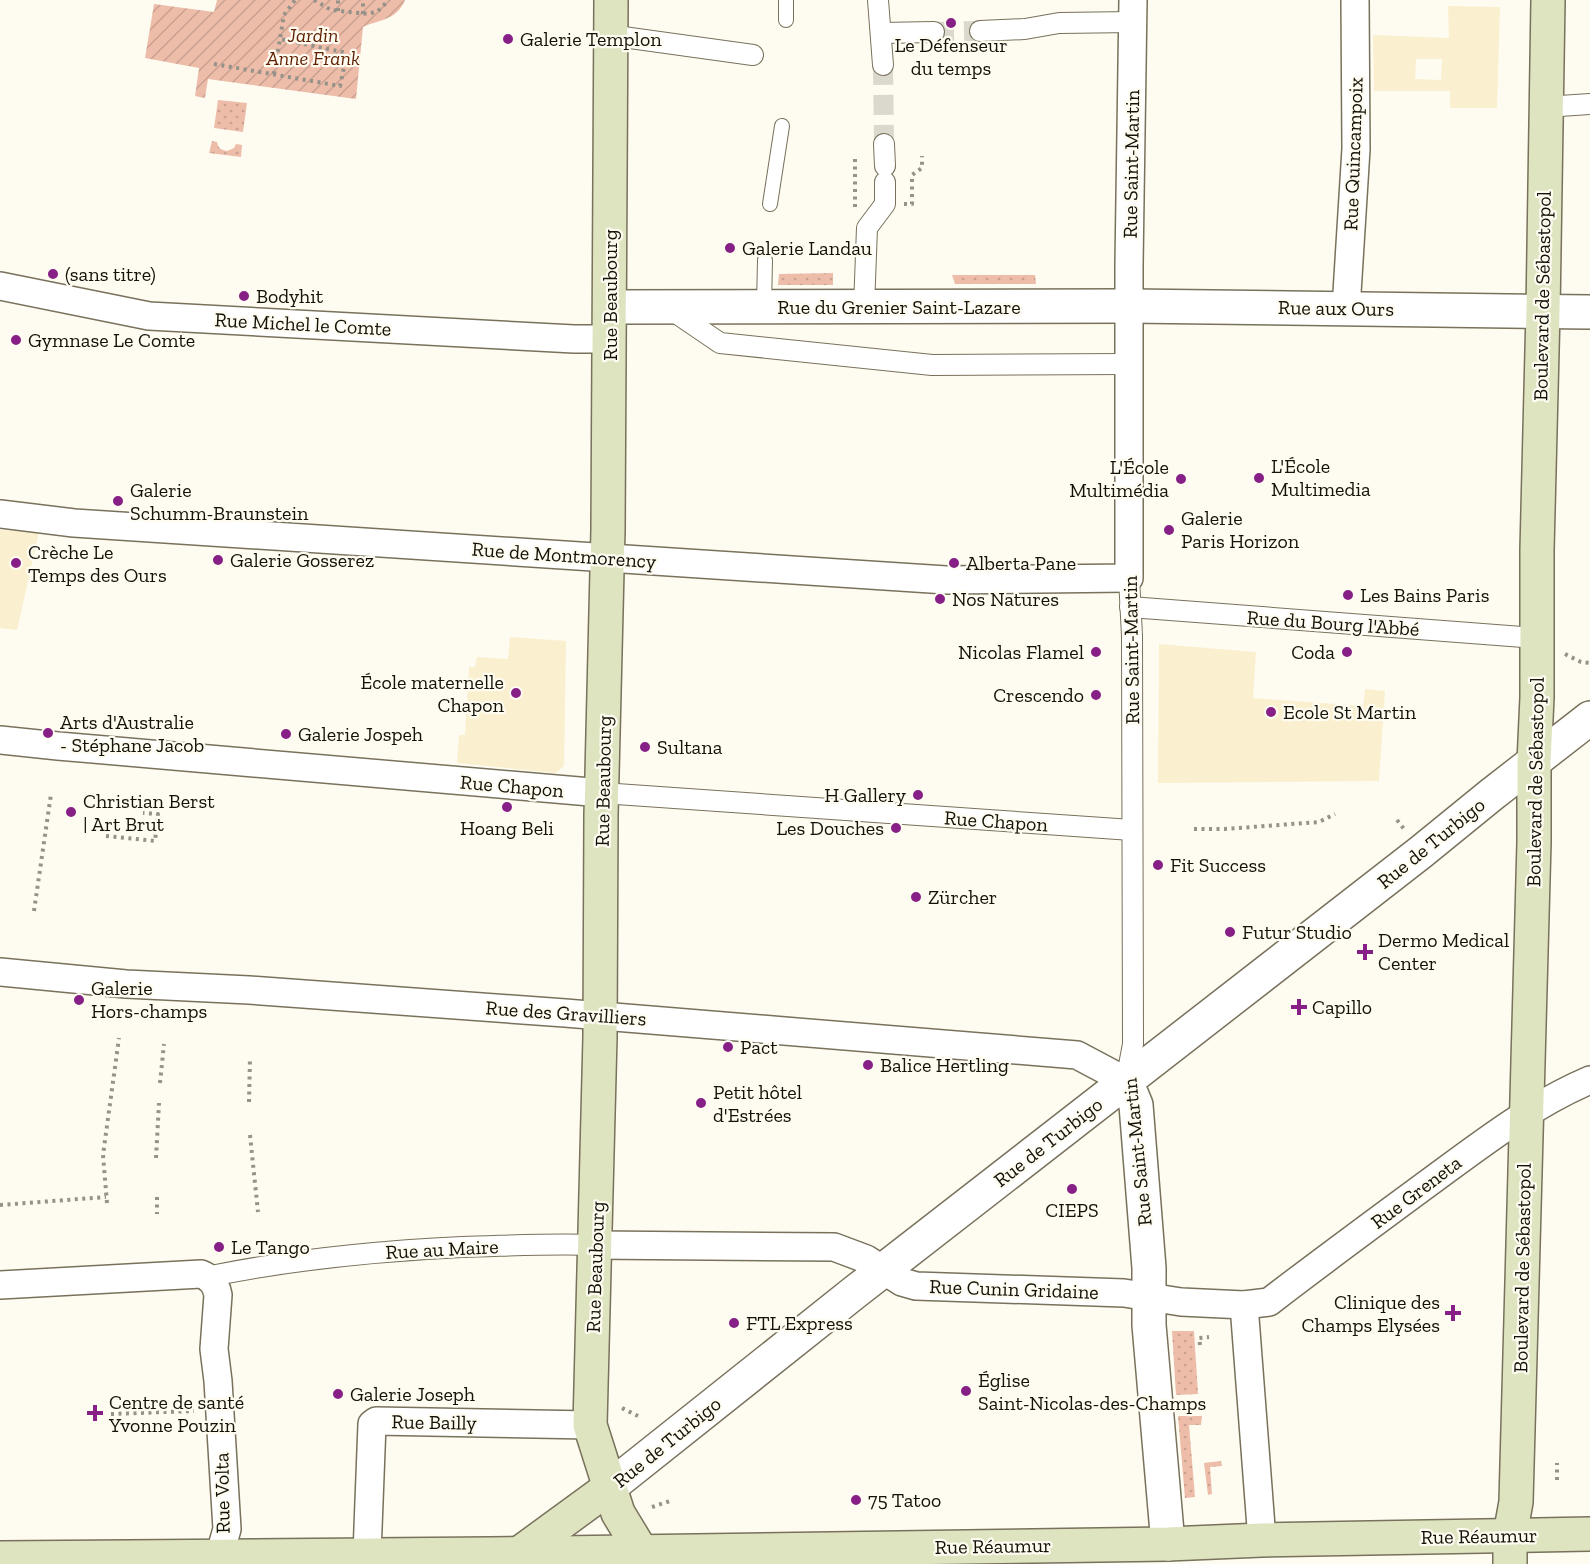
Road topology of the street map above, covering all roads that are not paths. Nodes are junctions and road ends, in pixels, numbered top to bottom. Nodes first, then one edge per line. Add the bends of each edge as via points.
1 (611, 0) edge
2 (786, 0) edge
3 (878, 0) edge
4 (1355, 0) edge
5 (1548, 0) edge
6 (1133, 11) edge
7 (786, 20) dead end
8 (981, 31) tunnel mouth
9 (934, 32) tunnel mouth
10 (881, 33) junction
11 (611, 38) junction
12 (753, 55) dead end
13 (883, 64) tunnel mouth
14 (1590, 104) edge
15 (1545, 107) junction
16 (782, 126) dead end
17 (884, 144) tunnel mouth
18 (770, 204) dead end
19 (762, 260) dead end
20 (0, 286) edge
21 (1130, 306) junction
22 (610, 307) junction
23 (760, 307) junction
24 (864, 307) junction
25 (668, 308) junction
26 (1346, 309) junction
27 (1543, 311) junction
28 (1590, 312) edge
29 (610, 339) junction
30 (1130, 364) junction
31 (0, 514) edge
32 (607, 558) junction
33 (1129, 578) junction
34 (1130, 607) junction
35 (1536, 638) junction
36 (1590, 718) edge
37 (0, 740) edge
38 (1534, 762) junction
39 (602, 793) junction
40 (1132, 830) junction
41 (0, 972) edge
42 (600, 1016) junction
43 (1590, 1080) edge
44 (1126, 1081) junction
45 (1526, 1115) junction
46 (595, 1245) junction
47 (884, 1270) junction
48 (211, 1280) junction
49 (0, 1285) edge
50 (1149, 1297) junction
51 (1244, 1305) junction
52 (591, 1425) junction
53 (610, 1487) junction
54 (1590, 1534) edge
55 (1262, 1540) junction
56 (1510, 1550) edge
57 (367, 1554) junction
58 (1171, 1554) edge
59 (0, 1558) edge
60 (637, 1558) edge
61 (513, 1559) edge
62 (219, 1560) edge

1 - 11 main road, Rue Beaubourg
2 - 7 lane
3 - 10 street
4 - 26 street, Rue Quincampoix via 1356,149
5 - 15 main road, Boulevard de Sébastopol
6 - 8 street via 1025,29
6 - 21 street, Rue Saint-Martin
9 - 10 street
10 - 13 street
11 - 12 street
11 - 22 main road, Rue Beaubourg
14 - 15 street
15 - 27 main road, Boulevard de Sébastopol
16 - 18 lane
17 - 24 street via 885,204 867,228
19 - 23 lane
20 - 29 street, Rue Michel le Comte via 149,316
21 - 24 street, Rue du Grenier Saint-Lazare
21 - 26 street, Rue aux Ours
21 - 30 street, Rue Saint-Martin
22 - 25 street, Rue du Grenier Saint-Lazare
22 - 29 main road, Rue Beaubourg
23 - 24 street, Rue du Grenier Saint-Lazare
23 - 25 street, Rue du Grenier Saint-Lazare
25 - 30 street via 720,344 932,365
26 - 27 street, Rue aux Ours
27 - 28 street, Rue aux Ours
27 - 35 main road, Boulevard de Sébastopol
29 - 32 main road, Rue Beaubourg
30 - 33 street, Rue Saint-Martin
31 - 32 street, Rue de Montmorency via 74,523
32 - 33 street, Rue de Montmorency via 946,580
32 - 39 main road, Rue Beaubourg
33 - 34 street, Rue Saint-Martin
34 - 35 street, Rue du Bourg l'Abbé
34 - 40 street, Rue Saint-Martin
35 - 38 main road, Boulevard de Sébastopol
36 - 38 street, Rue de Turbigo
37 - 39 street, Rue Chapon
38 - 44 street, Rue de Turbigo
38 - 45 main road, Boulevard de Sébastopol
39 - 40 street, Rue Chapon
39 - 42 main road, Rue Beaubourg
40 - 44 street, Rue Saint-Martin via 1133,1044
41 - 42 street, Rue des Gravilliers
42 - 44 street, Rue des Gravilliers via 1077,1055
42 - 46 main road, Rue Beaubourg
43 - 45 street, Rue Greneta
44 - 47 street, Rue de Turbigo
44 - 50 street, Rue Saint-Martin via 1136,1105
45 - 51 street, Rue Greneta via 1484,1141 1269,1302
45 - 56 main road, Boulevard de Sébastopol via 1516,1502
46 - 47 street, Rue au Maire via 834,1247 866,1258
46 - 48 street, Rue au Maire via 517,1245 324,1258 263,1265 216,1275
46 - 52 main road, Rue Beaubourg
47 - 50 street, Rue Cunin Gridaine via 916,1286
47 - 53 street, Rue de Turbigo
48 - 49 street, Rue au Maire via 201,1274
48 - 62 street, Rue Volta via 218,1295 214,1349 227,1529
50 - 51 street
50 - 58 street, Rue Saint-Martin
51 - 55 street
52 - 53 main road, Rue Beaubourg
52 - 57 street, Rue Bailly via 376,1421 372,1424
53 - 60 main road, Rue Beaubourg
53 - 61 main road, Rue de Turbigo
54 - 56 main road, Rue Réaumur
55 - 56 main road, Rue Réaumur
55 - 58 main road, Rue Réaumur
57 - 61 main road, Rue Réaumur
57 - 62 main road, Rue Réaumur
58 - 60 main road, Rue Réaumur
59 - 62 main road, Rue Réaumur
60 - 61 main road, Rue Réaumur

